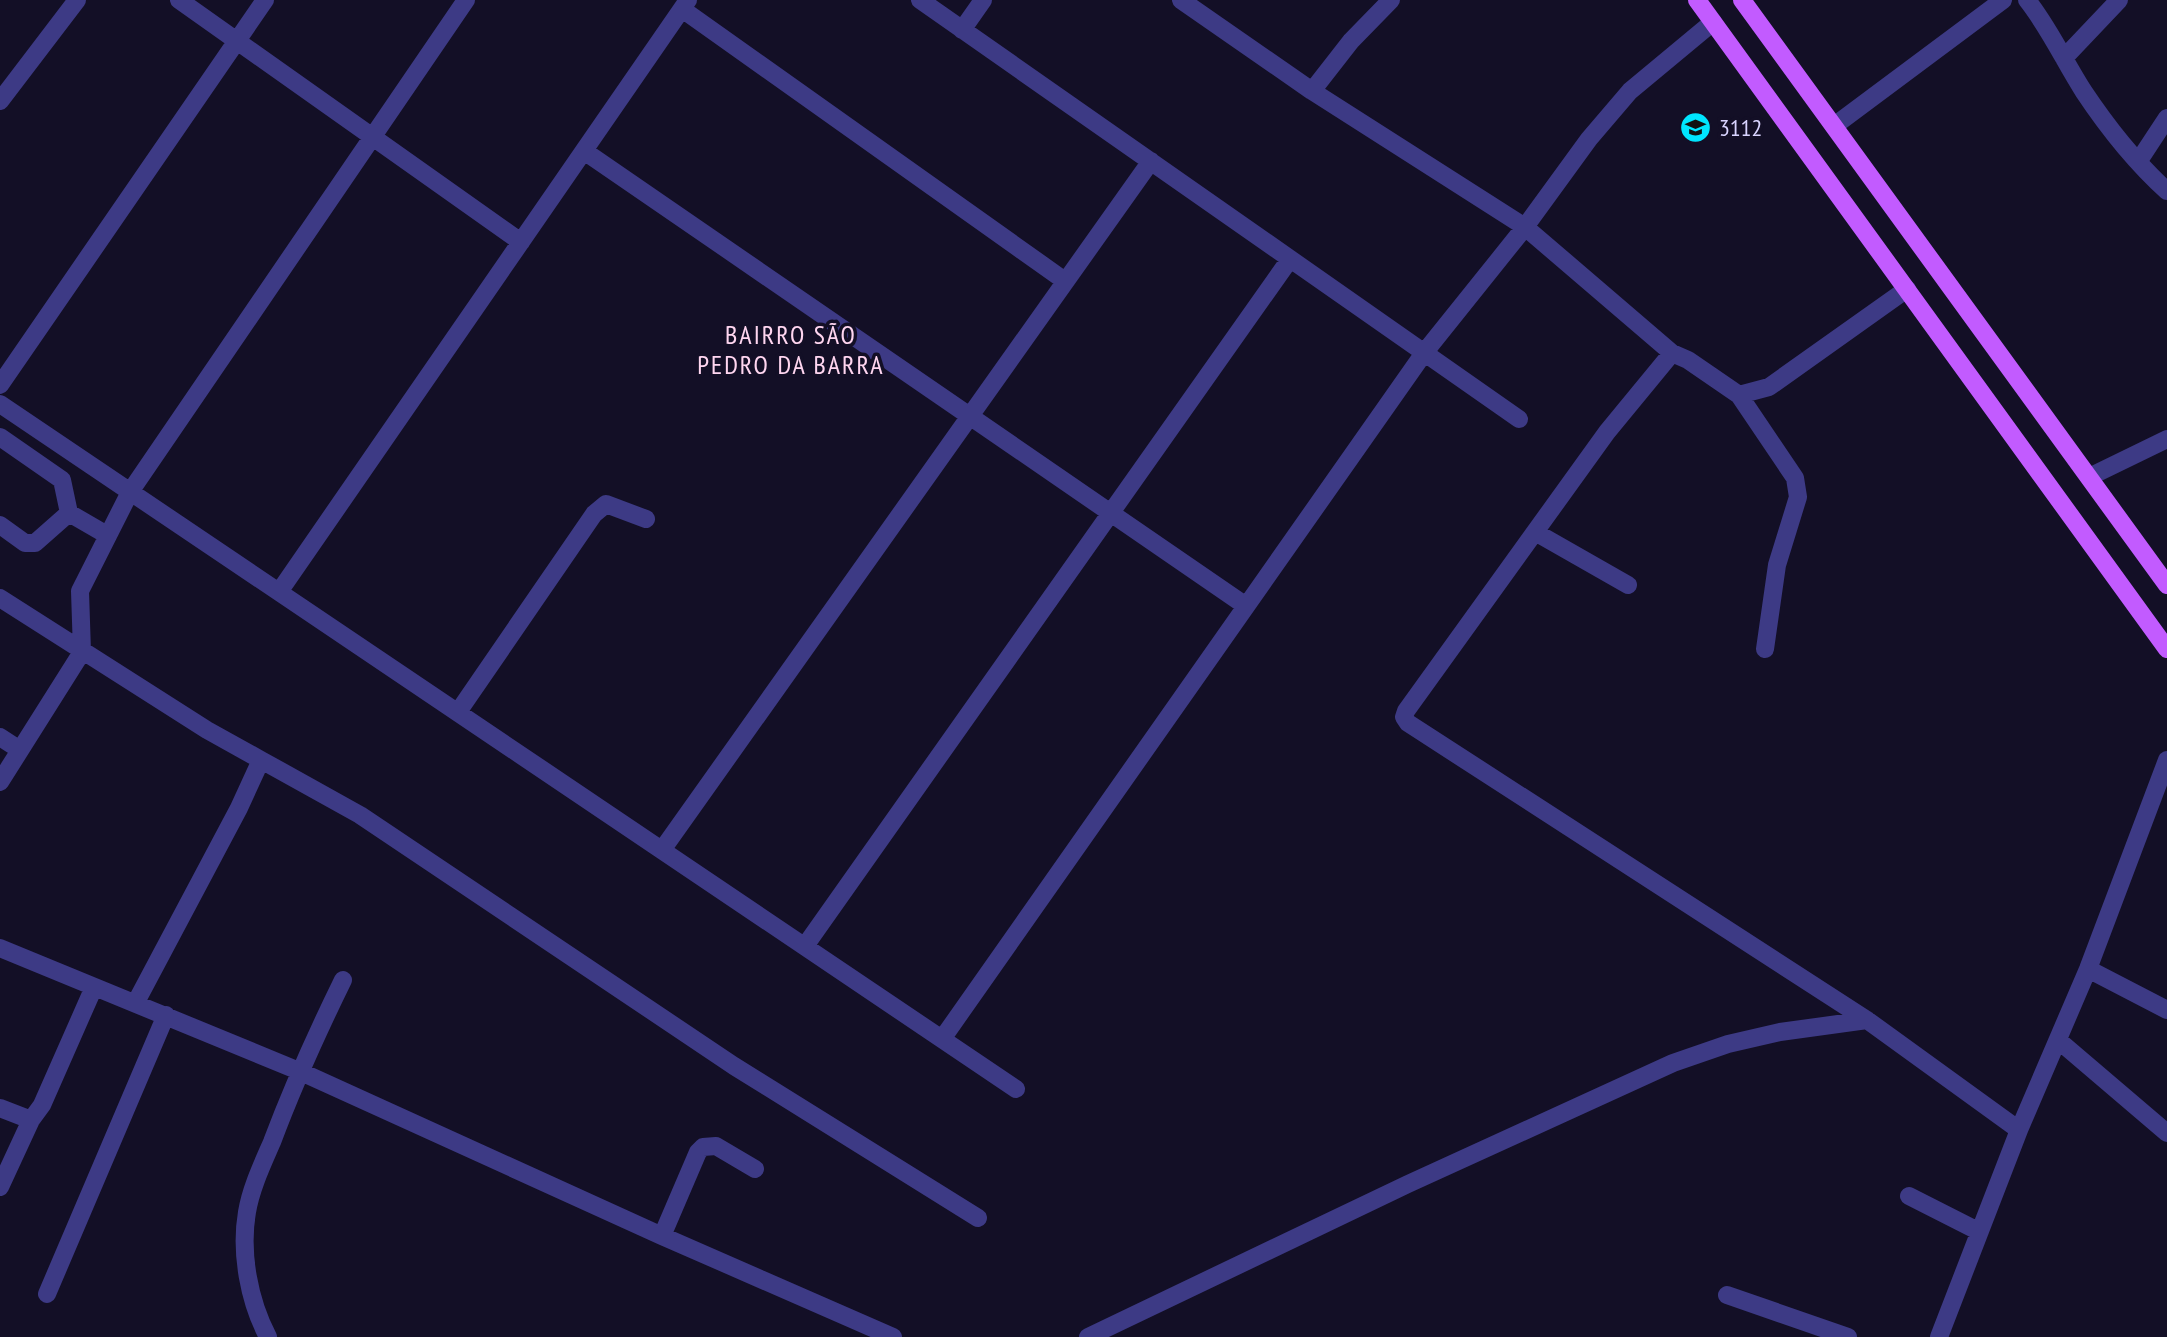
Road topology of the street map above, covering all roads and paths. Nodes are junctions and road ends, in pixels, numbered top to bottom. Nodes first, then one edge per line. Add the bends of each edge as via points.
1 (76, 0) edge
2 (179, 0) edge
3 (265, 0) edge
4 (466, 0) edge
5 (920, 0) edge
6 (983, 0) edge
7 (1181, 0) edge
8 (1391, 0) edge
9 (1698, 0) edge
10 (1742, 0) edge
11 (2003, 0) edge
12 (2027, 0) edge
13 (2119, 0) edge
14 (685, 5) edge
15 (1713, 22) junction
16 (962, 30) junction
17 (236, 42) junction
18 (2064, 58) junction
19 (1312, 91) junction
20 (0, 101) edge
21 (2167, 118) edge
22 (1835, 126) junction
23 (372, 138) junction
24 (584, 150) junction
25 (1151, 161) junction
26 (2138, 162) junction
27 (2167, 191) edge
28 (1525, 227) junction
29 (521, 242) junction
30 (1290, 259) junction
31 (1065, 282) junction
32 (1907, 289) junction
33 (1424, 353) junction
34 (1672, 353) junction
35 (0, 385) edge
36 (1739, 395) junction
37 (0, 404) edge
38 (970, 416) junction
39 (1519, 419) dead end
40 (0, 437) edge
41 (2167, 439) edge
42 (2088, 477) junction
43 (130, 492) junction
44 (69, 513) junction
45 (1111, 513) junction
46 (646, 519) dead end
47 (0, 525) edge
48 (1535, 532) junction
49 (107, 535) junction
50 (1628, 585) dead end
51 (2167, 585) edge
52 (279, 592) junction
53 (0, 598) edge
54 (1246, 606) junction
55 (1765, 649) dead end
56 (2167, 649) edge
57 (82, 652) junction
58 (458, 712) junction
59 (0, 737) edge
60 (20, 750) junction
61 (261, 760) junction
62 (2167, 760) edge
63 (0, 782) edge
64 (662, 850) junction
65 (805, 946) junction
66 (0, 948) edge
67 (2088, 969) junction
68 (343, 980) dead end
69 (94, 987) junction
70 (136, 1002) junction
71 (2167, 1010) edge
72 (166, 1016) junction
73 (1867, 1020) junction
74 (942, 1039) junction
75 (2058, 1040) junction
76 (299, 1071) junction
77 (1016, 1089) dead end
78 (0, 1108) edge
79 (31, 1120) junction
80 (2019, 1129) junction
81 (2167, 1133) edge
82 (755, 1169) dead end
83 (0, 1187) edge
84 (1909, 1196) dead end
85 (978, 1218) dead end
86 (1978, 1231) junction
87 (662, 1236) junction
88 (47, 1294) dead end
89 (1727, 1295) dead end
90 (872, 1334) edge
91 (268, 1337) edge
92 (893, 1337) edge
93 (1088, 1337) edge
94 (1848, 1337) edge
95 (1939, 1337) edge

1 - 20 street
2 - 17 street
3 - 17 street
4 - 23 street
5 - 16 street
6 - 16 street
7 - 19 street
8 - 19 street
9 - 15 main road
10 - 22 main road
11 - 22 street
12 - 18 street
13 - 18 street
14 - 24 street
14 - 31 street
15 - 28 street via 1630,92 1589,139
15 - 32 main road
16 - 25 street
17 - 23 street
17 - 35 street
18 - 26 street
19 - 28 street
21 - 26 street
22 - 42 main road
23 - 29 street
23 - 43 street
24 - 29 street
24 - 38 street
25 - 30 street
25 - 31 street
26 - 27 street
28 - 33 street
28 - 34 street
29 - 52 street
30 - 33 street
30 - 45 street
31 - 38 street
32 - 36 street via 1769,387
32 - 56 main road
33 - 39 street
33 - 54 street
34 - 36 street
34 - 48 street via 1606,432
36 - 55 street via 1795,478 1798,497 1777,565
37 - 43 street
38 - 45 street
38 - 64 street
40 - 44 street via 62,480
41 - 42 street
42 - 51 main road
43 - 49 street
43 - 52 street
44 - 47 street via 35,543 25,543
44 - 49 street
45 - 54 street
45 - 65 street
46 - 58 street via 606,504 594,514
48 - 50 street
48 - 73 street via 1406,711 1408,723
49 - 57 street via 80,591
52 - 58 street
53 - 57 street
54 - 74 street
57 - 60 street
57 - 61 street
58 - 64 street
59 - 60 street
60 - 63 street
61 - 70 street
61 - 85 street via 359,815 734,1066
62 - 67 street
64 - 65 street
65 - 74 street
66 - 69 street
67 - 71 street
67 - 75 street
68 - 76 street
69 - 70 street
69 - 79 street
70 - 72 street
72 - 76 street
72 - 88 street
73 - 80 street
73 - 93 street via 1780,1032 1673,1063
74 - 77 street
75 - 80 street
75 - 81 street
76 - 87 street
76 - 91 street via 247,1213 250,1286
78 - 79 street
79 - 83 street
80 - 86 street
82 - 87 street via 716,1146 703,1147
84 - 86 street
86 - 95 street
87 - 90 street
89 - 94 street
90 - 92 street

